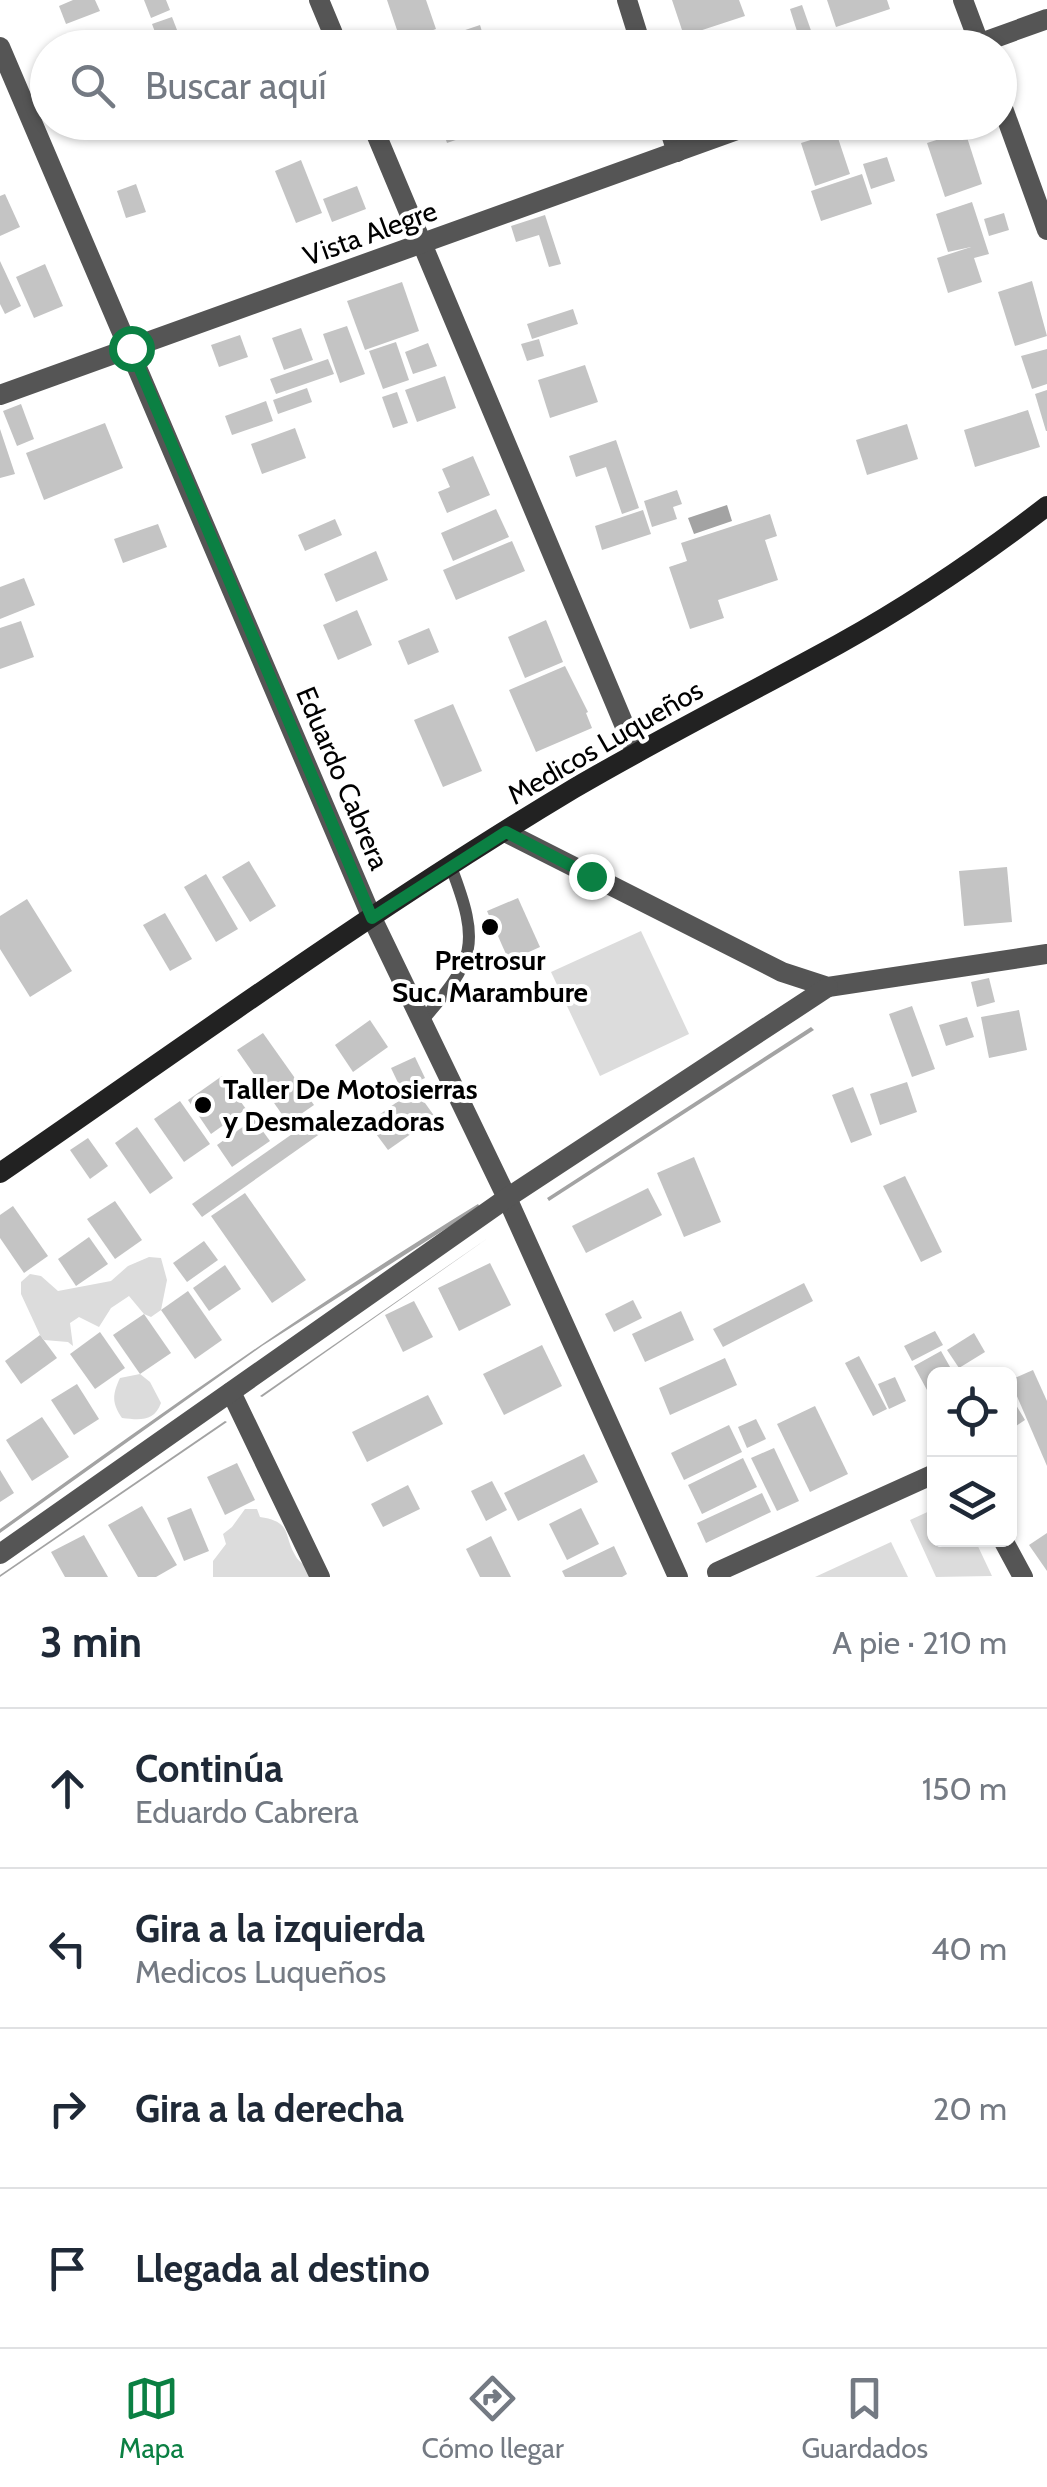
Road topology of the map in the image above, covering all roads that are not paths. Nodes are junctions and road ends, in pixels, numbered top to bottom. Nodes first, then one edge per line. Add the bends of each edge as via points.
1 (319, 0) edge
2 (626, 0) edge
3 (963, 0) edge
4 (1047, 19) edge
5 (332, 30) edge
6 (636, 30) edge
7 (971, 30) edge
8 (1017, 30) edge
9 (0, 47) edge
10 (30, 116) edge
11 (40, 140) edge
12 (379, 140) edge
13 (673, 140) edge
14 (710, 140) edge
15 (1014, 140) edge
16 (677, 152) junction
17 (1047, 230) edge
18 (422, 244) junction
19 (131, 348) junction
20 (0, 395) edge
21 (1047, 506) edge
22 (636, 753) junction
23 (506, 832) junction
24 (451, 867) junction
25 (372, 918) junction
26 (1047, 954) edge
27 (828, 987) junction
28 (422, 1021) junction
29 (0, 1174) edge
30 (507, 1198) junction
31 (231, 1392) junction
32 (927, 1477) edge
33 (1007, 1547) edge
34 (0, 1554) edge
35 (717, 1572) dead end
36 (320, 1577) edge
37 (678, 1577) edge
38 (1023, 1577) edge

1 - 5 street
2 - 6 street
3 - 7 street
4 - 8 street
9 - 10 street, Eduardo Cabrera
11 - 19 street, Eduardo Cabrera
12 - 18 street
13 - 16 street
14 - 16 street, Vista Alegre
15 - 17 street
16 - 18 street, Vista Alegre
18 - 19 street, Vista Alegre
18 - 22 street
19 - 20 street, Vista Alegre
19 - 25 street, Eduardo Cabrera
21 - 22 street, Medicos Luqueños via 842,642
22 - 23 street, Medicos Luqueños
23 - 24 street, Medicos Luqueños
23 - 27 street via 782,972
24 - 25 street, Medicos Luqueños
24 - 28 lane via 468,918 469,956
25 - 28 street, Eduardo Cabrera
25 - 29 street, Medicos Luqueños
26 - 27 street
27 - 30 street
28 - 30 street, Eduardo Cabrera
30 - 31 street
30 - 37 street, Eduardo Cabrera
31 - 34 street
31 - 36 street
32 - 35 street
33 - 38 street

